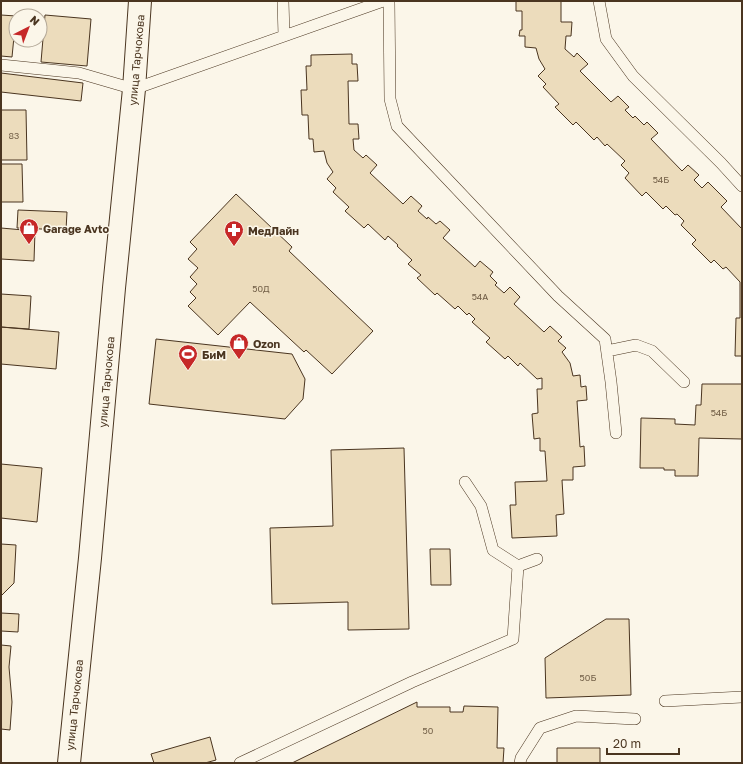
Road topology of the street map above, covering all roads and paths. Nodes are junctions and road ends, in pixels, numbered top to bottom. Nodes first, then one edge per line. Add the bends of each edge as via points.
1 (140, 1) edge
2 (284, 1) edge
3 (383, 1) edge
4 (389, 1) edge
5 (599, 1) edge
6 (284, 36) junction
7 (1, 65) edge
8 (134, 89) junction
9 (742, 186) edge
10 (607, 351) junction
11 (684, 382) dead end
12 (616, 434) dead end
13 (466, 482) dead end
14 (537, 559) dead end
15 (518, 566) junction
16 (742, 697) edge
17 (665, 701) dead end
18 (635, 719) dead end
19 (69, 763) edge
20 (240, 763) edge
21 (520, 763) edge

1 - 8 main road, улица Тарчокова
2 - 6 lane
3 - 6 lane
4 - 10 lane via 390,99 397,126 558,296 605,339
5 - 9 lane via 606,39 633,76
6 - 8 lane
7 - 8 lane via 80,72
8 - 19 main road, улица Тарчокова
10 - 11 lane via 636,345 652,351
10 - 12 lane
13 - 15 lane via 481,506 493,550
14 - 15 lane
15 - 20 lane via 513,639 412,682
16 - 17 lane
18 - 21 lane via 576,716 540,728

